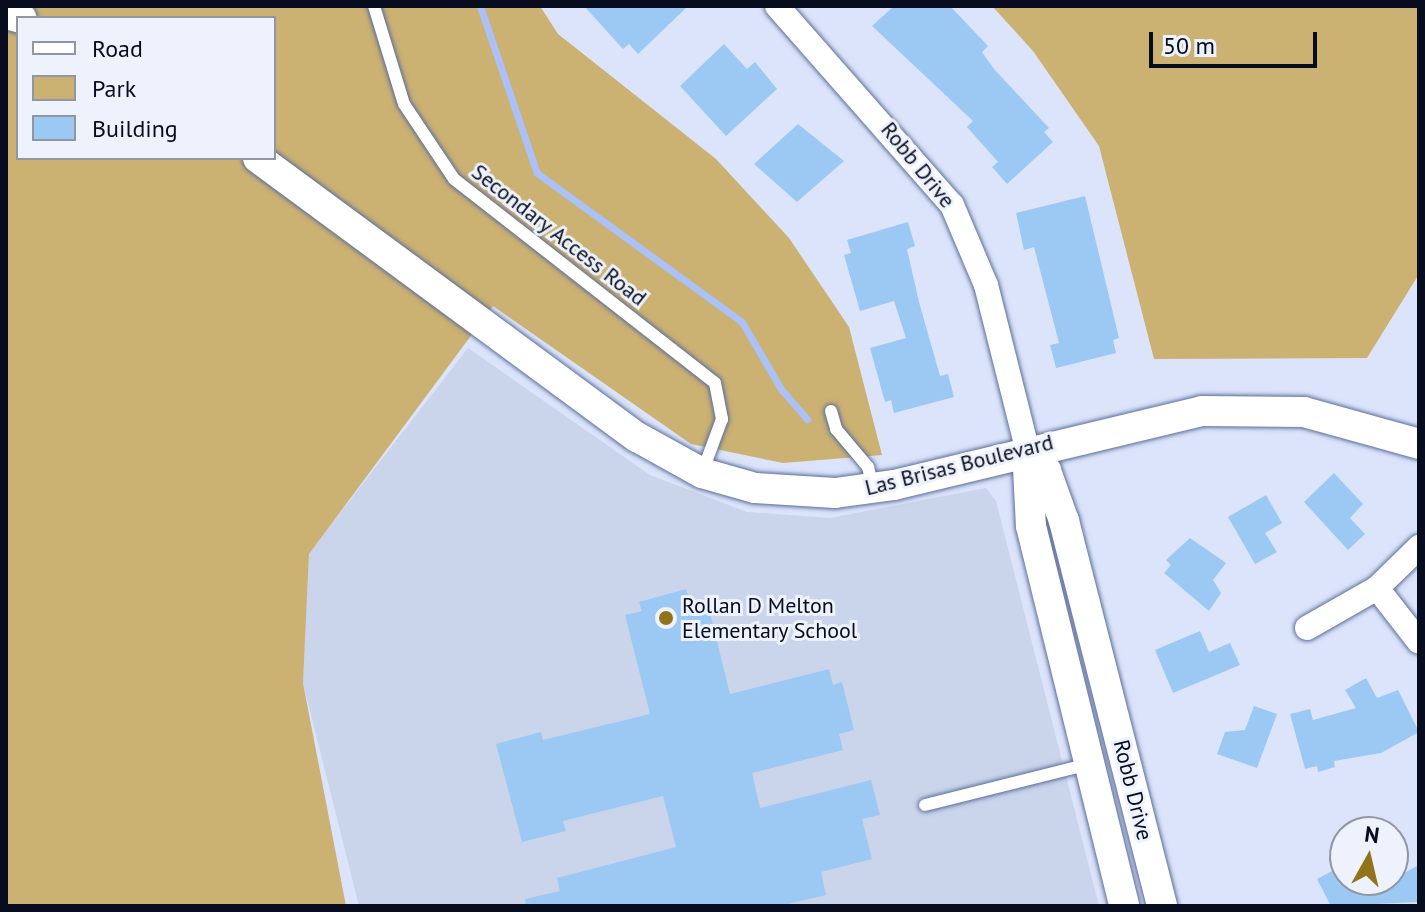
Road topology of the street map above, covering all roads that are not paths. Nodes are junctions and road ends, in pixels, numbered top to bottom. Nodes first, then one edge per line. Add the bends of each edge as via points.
1 (374, 6) edge
2 (777, 6) edge
3 (261, 160) edge
4 (831, 411) dead end
5 (1419, 444) edge
6 (1027, 448) junction
7 (702, 473) junction
8 (873, 488) junction
9 (1419, 547) edge
10 (1377, 588) junction
11 (1307, 628) dead end
12 (1419, 642) edge
13 (1091, 764) junction
14 (925, 805) dead end
15 (1124, 906) edge
16 (1162, 906) edge

1 - 7 lane, Secondary Access Road via 404,104 454,179 715,383 722,419
2 - 6 street, Robb Drive via 952,205 986,285
3 - 7 street, Las Brisas Boulevard via 637,437
4 - 8 lane via 836,429 868,467
5 - 6 street, Las Brisas Boulevard via 1359,424 1252,409 1157,417
6 - 8 street, Las Brisas Boulevard
6 - 13 street, Robb Drive via 1031,526
6 - 16 street, Robb Drive via 1046,471 1060,508
7 - 8 street, Las Brisas Boulevard via 792,493
9 - 10 street
10 - 11 street
10 - 12 street
13 - 14 lane
13 - 15 street, Robb Drive

